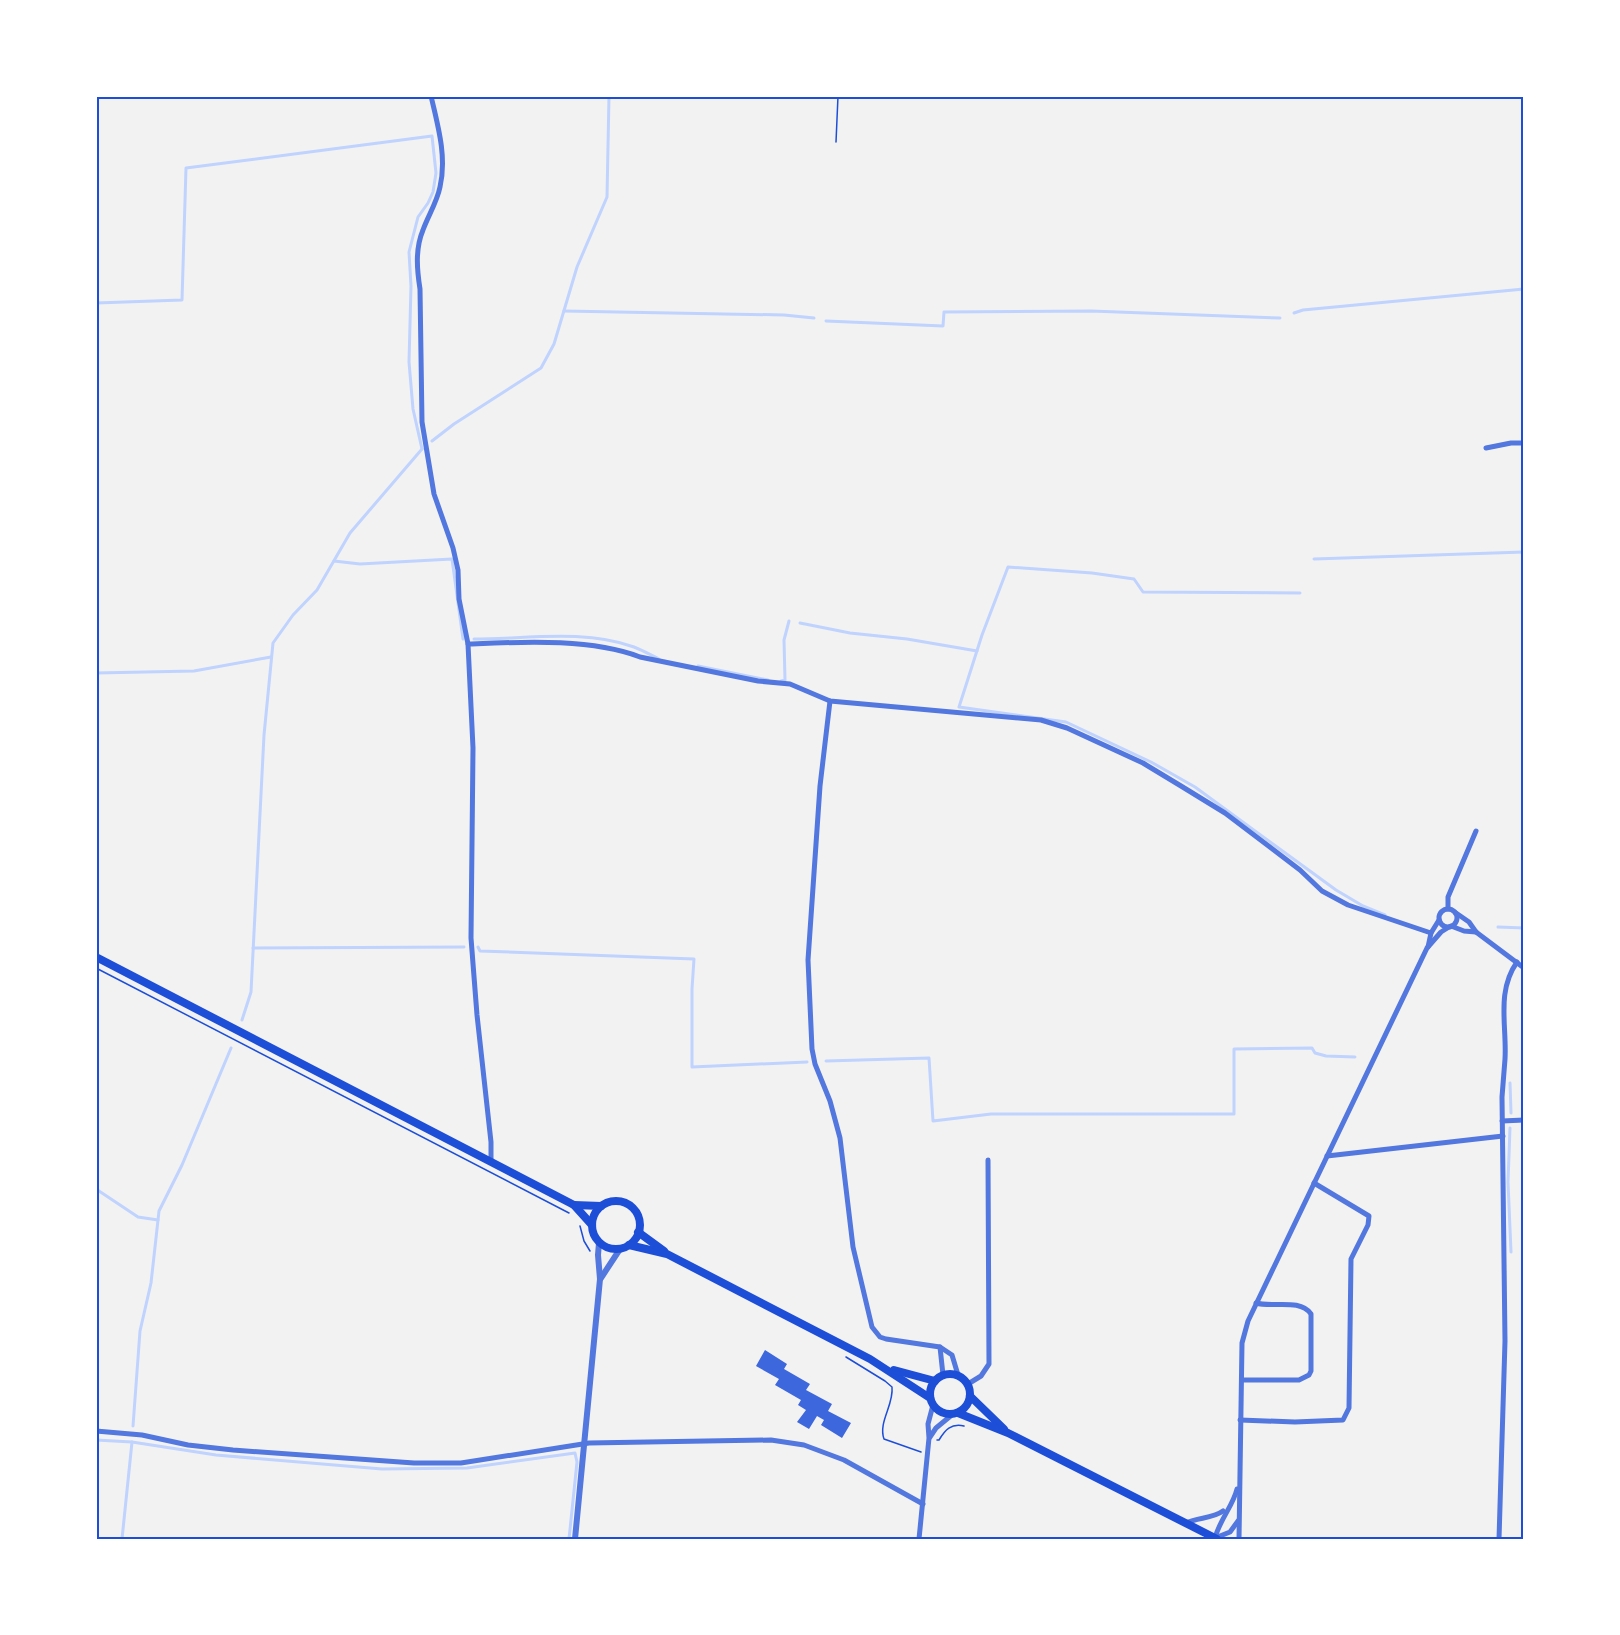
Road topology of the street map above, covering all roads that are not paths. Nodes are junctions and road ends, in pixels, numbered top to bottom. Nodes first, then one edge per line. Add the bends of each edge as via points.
1 (430, 96) edge
2 (1524, 444) edge
3 (1486, 448) dead end
4 (468, 644) junction
5 (830, 700) junction
6 (1476, 831) dead end
7 (1448, 909) junction
8 (1456, 913) junction
9 (1439, 920) junction
10 (1450, 926) junction
11 (1476, 932) junction
12 (1431, 933) junction
13 (1427, 948) junction
14 (96, 957) edge
15 (1517, 962) junction
16 (1524, 968) edge
17 (1524, 1120) edge
18 (1502, 1121) junction
19 (1503, 1136) junction
20 (1327, 1156) junction
21 (988, 1160) dead end
22 (491, 1162) junction
23 (1314, 1183) junction
24 (574, 1205) junction
25 (601, 1206) junction
26 (592, 1225) junction
27 (638, 1232) junction
28 (599, 1243) junction
29 (625, 1247) junction
30 (667, 1254) junction
31 (600, 1279) junction
32 (1256, 1303) junction
33 (940, 1347) junction
34 (882, 1366) junction
35 (943, 1375) junction
36 (958, 1376) junction
37 (1242, 1380) junction
38 (935, 1381) junction
39 (968, 1384) junction
40 (970, 1396) junction
41 (931, 1401) junction
42 (956, 1414) junction
43 (1240, 1420) junction
44 (96, 1431) edge
45 (1008, 1433) junction
46 (929, 1438) junction
47 (584, 1443) junction
48 (1239, 1477) junction
49 (923, 1504) junction
50 (1227, 1509) junction
51 (1239, 1520) junction
52 (1186, 1523) junction
53 (1216, 1538) edge
54 (575, 1539) edge
55 (919, 1539) edge
56 (1239, 1539) edge
57 (1499, 1539) edge

1 - 4 street via 441,137 443,167 440,188 417,252 422,422 435,494 458,570
2 - 3 street
4 - 5 street via 521,642 622,650 758,681 790,684
4 - 22 street via 471,938
5 - 12 street via 1041,720 1067,728 1143,763 1225,813 1322,891 1348,905
5 - 33 street via 808,960 812,1049 840,1138 853,1247 872,1327 886,1339
6 - 7 street via 1448,897
7 - 8 street
7 - 9 street via 1441,912
8 - 10 street via 1456,922
8 - 11 street
9 - 10 street
9 - 12 street
10 - 11 street
10 - 13 street
11 - 15 street
12 - 13 street
13 - 20 street
14 - 22 main road
15 - 16 street
15 - 18 street via 1504,990
17 - 18 street
18 - 19 street
19 - 20 street
19 - 57 street via 1505,1341
20 - 23 street
21 - 39 street via 989,1364 981,1376
22 - 24 main road
23 - 32 street
23 - 43 street via 1369,1216 1351,1259 1349,1408 1343,1420
24 - 25 main road
24 - 26 main road
25 - 26 main road
25 - 27 main road via 614,1201 628,1204 638,1216
26 - 28 main road
27 - 29 main road
27 - 30 main road
28 - 29 main road via 609,1248
28 - 31 street
29 - 30 main road
29 - 31 street
30 - 34 main road
31 - 47 street
32 - 37 street via 1243,1336
32 - 37 street via 1307,1308 1311,1314 1311,1371 1299,1380
33 - 35 street
33 - 36 street via 952,1355
34 - 38 main road
34 - 41 main road
35 - 36 main road
35 - 38 main road
36 - 39 main road
37 - 43 street
38 - 41 main road
39 - 40 main road
40 - 42 main road
40 - 45 main road
41 - 42 main road via 941,1412
41 - 46 street
42 - 45 main road
42 - 46 street
43 - 48 street
44 - 47 street via 233,1450 414,1463 461,1463
45 - 52 main road
46 - 49 street
47 - 49 street via 771,1440 801,1444 844,1460
47 - 54 street
48 - 50 street
48 - 51 street
49 - 55 street
50 - 52 street
50 - 53 street
51 - 53 street via 1230,1532
51 - 56 street
52 - 53 main road

